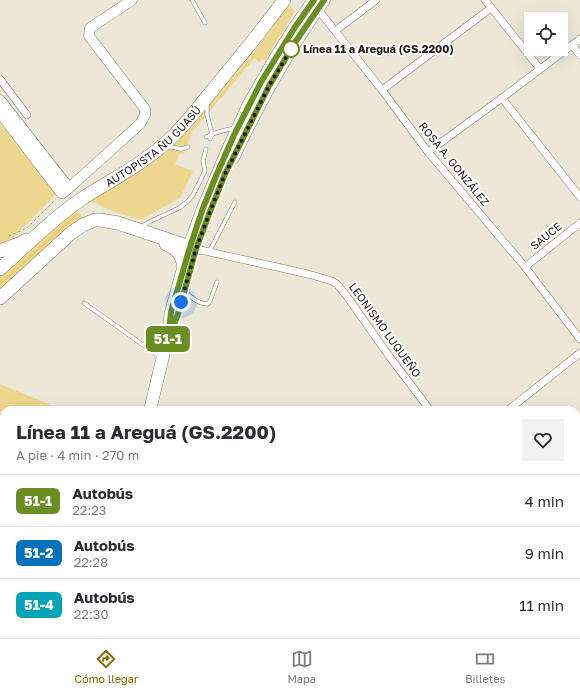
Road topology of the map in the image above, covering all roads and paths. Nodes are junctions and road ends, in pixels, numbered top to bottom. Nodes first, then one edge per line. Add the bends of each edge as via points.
1 (132, 0) edge
2 (192, 0) edge
3 (284, 0) edge
4 (376, 0) edge
5 (485, 0) edge
6 (317, 3) edge
7 (491, 8) junction
8 (205, 23) dead end
9 (335, 31) junction
10 (580, 38) edge
11 (572, 45) junction
12 (580, 55) edge
13 (540, 69) junction
14 (0, 79) edge
15 (382, 90) junction
16 (207, 98) junction
17 (502, 98) junction
18 (1, 102) edge
19 (0, 113) edge
20 (27, 115) dead end
21 (212, 134) junction
22 (238, 134) junction
23 (208, 138) dead end
24 (162, 145) junction
25 (188, 147) dead end
26 (206, 149) dead end
27 (428, 152) junction
28 (211, 173) junction
29 (66, 191) junction
30 (580, 197) edge
31 (235, 202) dead end
32 (580, 223) edge
33 (44, 229) junction
34 (140, 231) junction
35 (8, 237) dead end
36 (157, 237) junction
37 (193, 248) junction
38 (0, 251) edge
39 (209, 252) junction
40 (184, 266) junction
41 (525, 267) junction
42 (0, 269) edge
43 (216, 282) dead end
44 (184, 291) junction
45 (0, 298) edge
46 (84, 303) dead end
47 (580, 339) edge
48 (168, 340) junction
49 (580, 353) edge
50 (163, 359) junction
51 (151, 406) edge
52 (427, 406) edge
53 (513, 406) edge

1 - 29 street via 90,28 89,36 145,109 145,115 140,124
2 - 8 lane
3 - 16 highway, AUTOPISTA ÑU GUASÚ
4 - 9 street
5 - 7 street
6 - 9 street, ROSA A. GONZÁLEZ
6 - 22 main road
7 - 13 street
7 - 15 street
9 - 15 street, ROSA A. GONZÁLEZ
10 - 11 street
11 - 12 street
11 - 13 street
13 - 17 street
14 - 20 street
15 - 27 street, ROSA A. GONZÁLEZ
16 - 21 lane via 207,115
16 - 24 highway, AUTOPISTA ÑU GUASÚ via 189,120
17 - 27 street
17 - 30 street
18 - 29 street
19 - 29 street
21 - 22 lane via 227,130
21 - 23 lane
22 - 28 main road
22 - 37 main road via 219,188
24 - 25 lane via 181,149
24 - 33 highway, AUTOPISTA ÑU GUASÚ via 78,202
26 - 28 lane via 204,161
27 - 41 street, ROSA A. GONZÁLEZ
28 - 34 lane via 187,202 145,224
28 - 37 main road
29 - 35 path via 27,228
31 - 39 lane
32 - 41 street, SAUCE
33 - 38 highway via 22,243
33 - 42 highway, AUTOPISTA ÑU GUASÚ
34 - 36 highway
34 - 45 highway via 100,220 77,228
36 - 37 highway
36 - 40 highway via 178,252
37 - 39 street, LEONISMO LUQUEÑO
37 - 40 main road
37 - 44 main road
39 - 52 street, LEONISMO LUQUEÑO via 308,274 337,284
40 - 48 main road via 171,312
41 - 47 street, ROSA A. GONZÁLEZ
43 - 44 lane via 208,304 190,297
44 - 48 main road
46 - 50 lane
48 - 50 main road
49 - 53 street
50 - 51 main road

